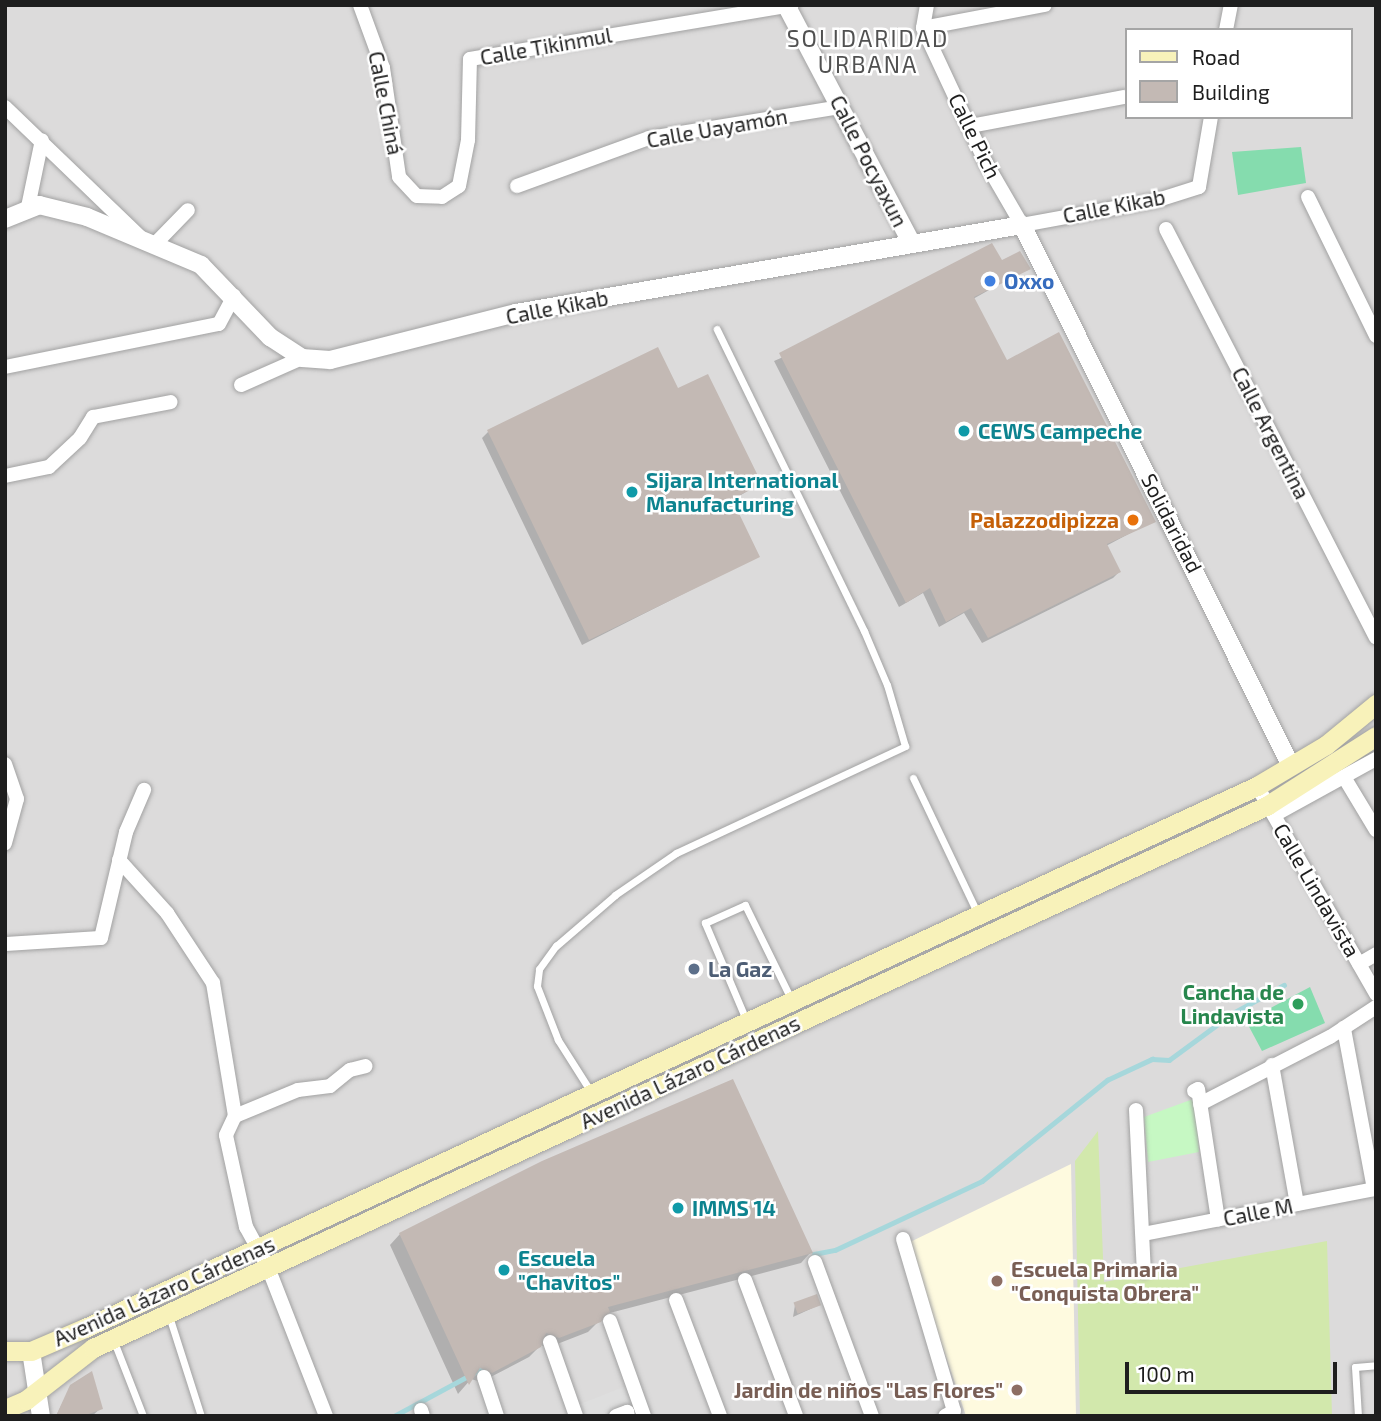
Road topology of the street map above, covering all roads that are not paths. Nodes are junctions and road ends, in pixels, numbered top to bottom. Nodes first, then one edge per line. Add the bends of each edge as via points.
1 (360, 5) edge
2 (927, 5) edge
3 (1045, 5) edge
4 (1231, 5) edge
5 (788, 6) edge
6 (923, 28) junction
7 (1226, 28) edge
8 (1124, 97) dead end
9 (5, 107) edge
10 (841, 107) junction
11 (1211, 119) edge
12 (970, 126) junction
13 (42, 140) junction
14 (517, 186) dead end
15 (417, 196) joint
16 (1308, 197) dead end
17 (28, 207) junction
18 (188, 210) dead end
19 (5, 219) edge
20 (1022, 225) junction
21 (1166, 229) dead end
22 (149, 244) junction
23 (912, 244) junction
24 (234, 296) junction
25 (717, 329) dead end
26 (1376, 336) edge
27 (302, 358) junction
28 (5, 367) edge
29 (242, 385) dead end
30 (171, 402) dead end
31 (5, 476) edge
32 (1376, 637) edge
33 (1376, 704) edge
34 (1376, 736) edge
35 (1376, 759) edge
36 (5, 764) edge
37 (1291, 766) junction
38 (1345, 777) junction
39 (913, 778) dead end
40 (1301, 785) junction
41 (1257, 786) junction
42 (144, 790) dead end
43 (1271, 810) junction
44 (1376, 830) edge
45 (6, 840) edge
46 (119, 860) junction
47 (979, 915) junction
48 (5, 944) edge
49 (1376, 954) edge
50 (1359, 964) junction
51 (1376, 994) edge
52 (792, 1001) junction
53 (1376, 1007) edge
54 (747, 1022) junction
55 (1344, 1027) junction
56 (664, 1060) junction
57 (1272, 1065) junction
58 (366, 1066) dead end
59 (674, 1080) junction
60 (593, 1094) junction
61 (1136, 1110) dead end
62 (557, 1111) junction
63 (235, 1116) junction
64 (566, 1129) junction
65 (1374, 1181) edge
66 (1297, 1204) junction
67 (1218, 1219) junction
68 (1143, 1234) junction
69 (904, 1239) dead end
70 (258, 1248) junction
71 (815, 1262) dead end
72 (268, 1267) junction
73 (1144, 1271) dead end
74 (745, 1280) dead end
75 (676, 1300) dead end
76 (168, 1313) junction
77 (610, 1321) dead end
78 (113, 1339) junction
79 (550, 1342) dead end
80 (13, 1349) edge
81 (1376, 1365) edge
82 (484, 1377) dead end
83 (38, 1391) junction
84 (5, 1409) edge
85 (949, 1413) edge
86 (41, 1416) edge
87 (142, 1416) edge
88 (201, 1416) edge
89 (326, 1416) edge
90 (497, 1416) edge
91 (576, 1416) edge
92 (616, 1416) edge
93 (628, 1416) edge
94 (643, 1416) edge
95 (720, 1416) edge
96 (796, 1416) edge
97 (872, 1416) edge
98 (1358, 1416) edge

1 - 15 street, Calle Chiná via 383,68 399,177
2 - 6 street
3 - 6 street
4 - 7 street
5 - 10 street, Calle Pocyaxun
5 - 15 street, Calle Tikinmul via 470,59 468,140 459,186 442,197
6 - 12 street, Calle Pich
8 - 12 street
9 - 13 street
10 - 14 street, Calle Uayamón via 649,138
10 - 23 street, Calle Pocyaxun
11 - 20 street, Calle Kikab via 1199,187 1158,200
12 - 20 street, Calle Pich
13 - 17 street
13 - 22 street
16 - 26 street
17 - 19 street
17 - 22 street via 87,217
18 - 22 street
20 - 23 street, Calle Kikab
20 - 37 street, Solidaridad
21 - 32 street, Calle Argentina
22 - 24 street via 201,265
23 - 27 street, Calle Kikab via 516,313 330,359
24 - 27 street via 270,337
24 - 28 street via 219,324
25 - 60 lane via 868,642 905,746 676,853 615,894 556,946 539,969 537,986 558,1040
27 - 29 street
30 - 31 street via 93,417 80,438 49,467
33 - 37 main road, Avenida Lázaro Cárdenas
34 - 40 main road, Avenida Lázaro Cárdenas
35 - 38 street
36 - 45 street via 17,799
37 - 40 street, Solidaridad
37 - 41 main road, Avenida Lázaro Cárdenas
38 - 43 street
38 - 44 street
39 - 47 lane
40 - 43 main road, Avenida Lázaro Cárdenas
41 - 43 street, Calle Lindavista
41 - 47 main road, Avenida Lázaro Cárdenas
42 - 46 street
43 - 50 street, Calle Lindavista
43 - 59 main road, Avenida Lázaro Cárdenas
46 - 48 street via 101,938
46 - 63 street via 167,913 213,983
47 - 52 main road, Avenida Lázaro Cárdenas
49 - 50 street
50 - 51 street, Calle Lindavista
52 - 54 main road, Avenida Lázaro Cárdenas
52 - 54 lane via 745,905 705,923
53 - 55 street
54 - 56 main road, Avenida Lázaro Cárdenas
55 - 57 street
55 - 65 street
56 - 59 street
56 - 60 main road, Avenida Lázaro Cárdenas
57 - 66 street
57 - 67 street via 1197,1098
58 - 63 street via 350,1070 330,1086 298,1090
59 - 64 main road, Avenida Lázaro Cárdenas
60 - 62 main road, Avenida Lázaro Cárdenas
61 - 68 street
62 - 64 street
62 - 70 main road, Avenida Lázaro Cárdenas
63 - 70 street via 226,1135 228,1159 246,1227
64 - 72 main road, Avenida Lázaro Cárdenas
65 - 66 street, Calle M
66 - 67 street, Calle M
67 - 68 street, Calle M
68 - 73 street
69 - 85 street
70 - 72 street
70 - 80 main road, Avenida Lázaro Cárdenas
71 - 97 street
72 - 76 main road, Avenida Lázaro Cárdenas
72 - 89 street
74 - 96 street
75 - 95 street
76 - 78 main road, Avenida Lázaro Cárdenas
76 - 88 lane
77 - 94 street
78 - 83 main road, Avenida Lázaro Cárdenas via 93,1348
78 - 87 lane
79 - 91 street
80 - 83 street
81 - 98 lane via 1355,1367
82 - 90 street
83 - 84 main road, Avenida Lázaro Cárdenas
83 - 86 street
92 - 93 street via 627,1412

